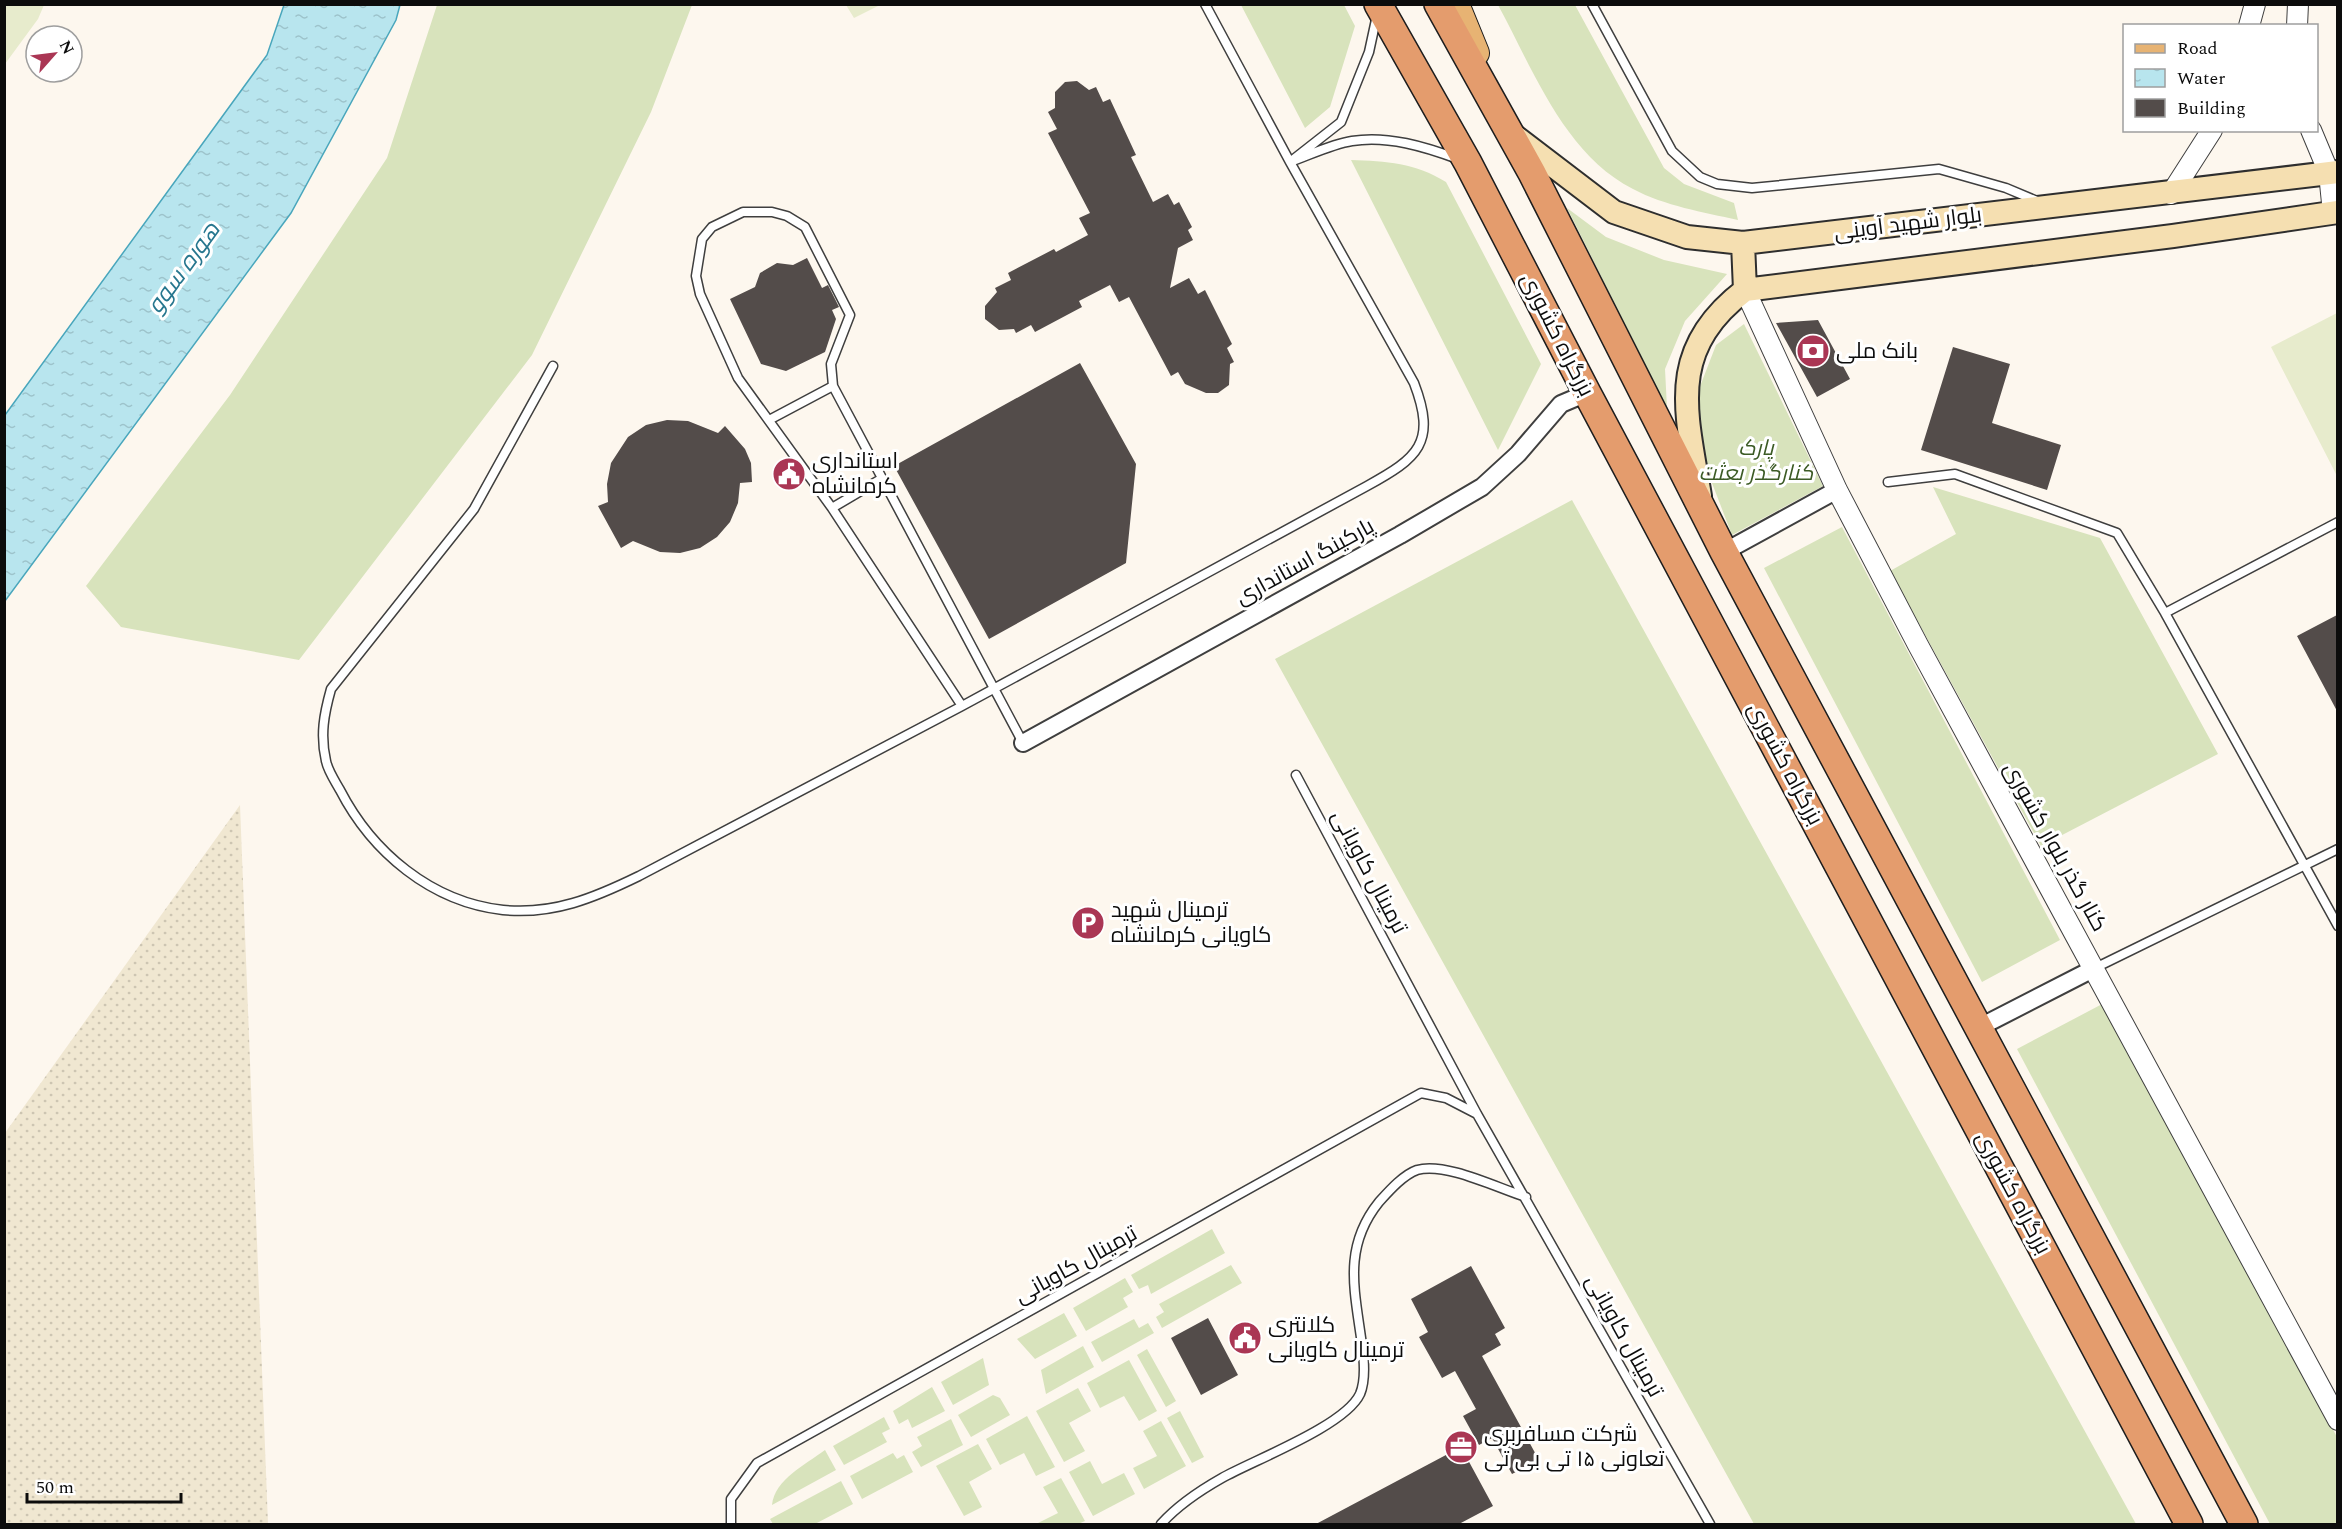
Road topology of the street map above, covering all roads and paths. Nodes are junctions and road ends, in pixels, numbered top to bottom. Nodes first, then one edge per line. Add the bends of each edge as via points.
1 (1205, 4) edge
2 (1440, 4) edge
3 (1456, 4) edge
4 (1592, 4) edge
5 (2255, 4) edge
6 (2298, 4) edge
7 (1378, 5) edge
8 (2250, 24) edge
9 (2297, 24) edge
10 (1508, 131) junction
11 (2211, 132) edge
12 (2312, 132) edge
13 (1290, 162) junction
14 (1468, 163) junction
15 (2333, 172) edge
16 (2171, 194) junction
17 (2054, 208) junction
18 (2335, 212) edge
19 (1743, 243) junction
20 (1745, 290) junction
21 (553, 366) dead end
22 (833, 386) junction
23 (1587, 393) junction
24 (769, 420) junction
25 (881, 479) junction
26 (1888, 482) dead end
27 (1837, 490) junction
28 (1701, 503) junction
29 (832, 508) junction
30 (2337, 522) edge
31 (1724, 552) junction
32 (2165, 613) junction
33 (992, 690) junction
34 (962, 706) junction
35 (1023, 744) joint
36 (1296, 775) dead end
37 (2337, 849) edge
38 (2304, 865) junction
39 (2337, 926) edge
40 (2095, 968) junction
41 (1978, 1028) junction
42 (1477, 1114) junction
43 (1526, 1197) junction
44 (2337, 1420) edge
45 (731, 1524) edge
46 (1161, 1524) edge
47 (1710, 1524) edge
48 (2189, 1524) edge
49 (2244, 1524) edge

1 - 13 lane
2 - 10 highway, بزرگراه کشوری
3 - 10 main road
4 - 17 lane via 1672,151 1700,177 1717,184 1752,188 1939,169 2006,188
5 - 8 street
6 - 9 street
7 - 13 lane via 1369,52 1341,122
7 - 14 highway, بزرگراه کشوری
10 - 19 main road, بلوار شهید آوینی via 1614,212 1688,237
10 - 28 highway, بزرگراه کشوری
11 - 16 street
12 - 15 street
13 - 14 lane via 1351,141 1367,140 1426,147
13 - 33 lane via 1414,383 1424,419 1418,448 1411,459 1391,472
14 - 23 highway, بزرگراه کشوری
15 - 16 main road, بلوار شهید آوینی
15 - 18 street
16 - 17 main road, بلوار شهید آوینی
17 - 19 main road, بلوار شهید آوینی
18 - 20 main road, بلوار شهید آوینی
19 - 20 main road
20 - 27 street, کنار گذر بلوار کشوری
20 - 28 main road via 1709,322 1688,376 1685,403
21 - 34 lane via 474,509 331,689 322,723 326,763 371,839 399,864 437,890 502,909 535,910 582,902 659,866
22 - 24 lane
22 - 24 lane via 831,364 850,315 805,227 772,212 731,216 712,227 702,239 696,276 700,294 738,378
22 - 25 lane
23 - 35 street, پارکینگ استانداری via 1561,404 1518,454 1482,487
23 - 48 highway, بزرگراه کشوری
24 - 29 lane
25 - 29 lane
25 - 33 lane
26 - 32 lane via 1955,474 2117,533
27 - 31 street
27 - 40 street, کنار گذر بلوار کشوری
28 - 31 highway, بزرگراه کشوری
29 - 34 lane
30 - 32 lane
31 - 41 highway, بزرگراه کشوری
32 - 38 lane
33 - 34 lane
33 - 35 lane
36 - 42 lane, ترمینال کاویانی
37 - 38 lane
38 - 39 lane
38 - 40 lane
40 - 41 street
40 - 44 street, کنار گذر بلوار کشوری
41 - 49 highway, بزرگراه کشوری
42 - 43 lane, ترمینال کاویانی
42 - 45 lane, ترمینال کاویانی via 1446,1098 1421,1093 758,1462 730,1499
43 - 46 lane via 1435,1168 1415,1171 1390,1189 1368,1216 1357,1240 1352,1272 1364,1363 1360,1394 1336,1419 1221,1478 1177,1507
43 - 47 lane, ترمینال کاویانی

